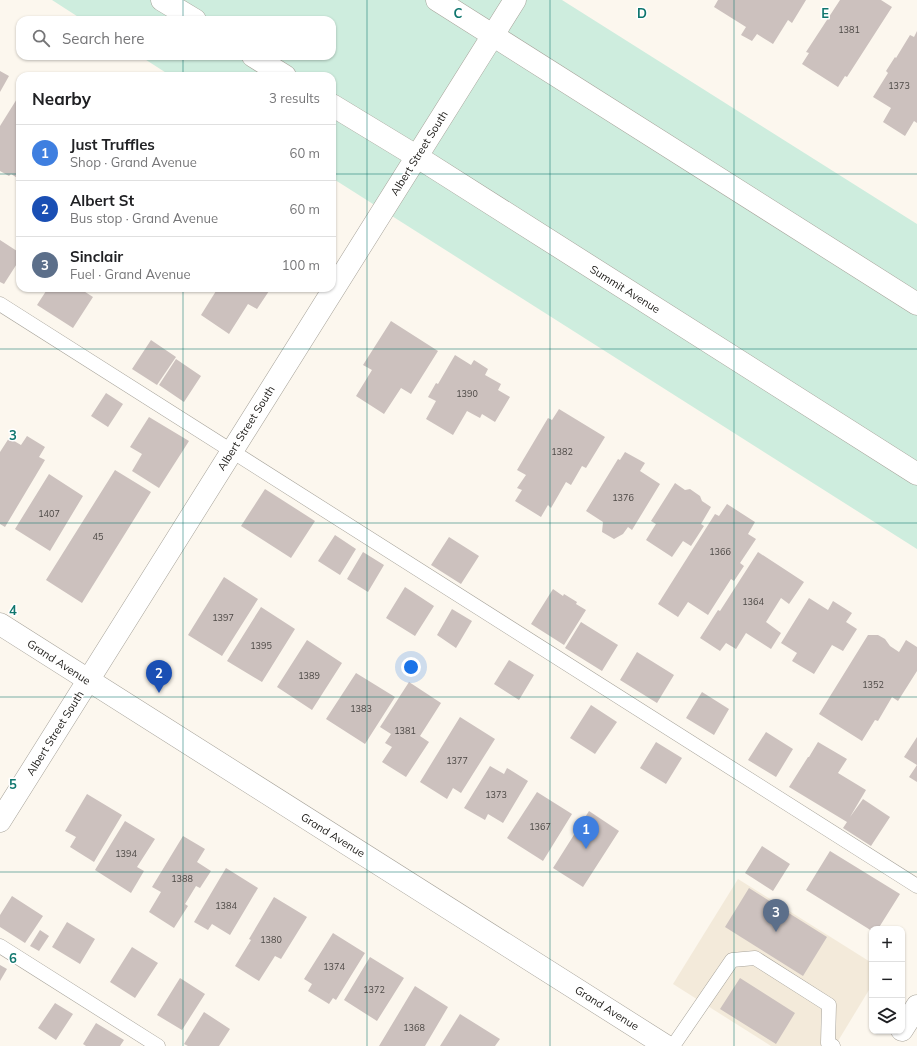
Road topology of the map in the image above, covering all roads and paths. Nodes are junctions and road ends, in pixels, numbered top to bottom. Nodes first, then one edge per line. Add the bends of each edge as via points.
1 (162, 0) edge
2 (437, 0) edge
3 (515, 0) edge
4 (188, 16) edge
5 (493, 35) junction
6 (259, 60) edge
7 (279, 72) edge
8 (336, 107) edge
9 (416, 156) junction
10 (336, 284) edge
11 (331, 292) edge
12 (0, 304) edge
13 (917, 304) edge
14 (231, 452) junction
15 (917, 474) edge
16 (0, 624) edge
17 (88, 680) junction
18 (0, 821) edge
19 (917, 886) edge
20 (0, 946) edge
21 (917, 1006) edge
22 (905, 1025) edge
23 (900, 1034) edge
24 (158, 1046) edge
25 (666, 1046) edge
26 (673, 1046) edge
27 (833, 1046) edge
28 (892, 1046) edge

1 - 4 street
2 - 5 street
3 - 5 street, Albert Street South
5 - 9 street, Albert Street South
5 - 13 street
6 - 7 street
8 - 9 street, Summit Avenue
9 - 10 street, Albert Street South
9 - 15 street, Summit Avenue
11 - 14 street, Albert Street South
12 - 14 lane
14 - 17 street, Albert Street South
14 - 19 lane
16 - 17 street, Grand Avenue
17 - 18 street, Albert Street South
17 - 25 street, Grand Avenue
20 - 24 lane
21 - 22 street
23 - 28 street
26 - 27 lane via 732,960 755,958 828,1005 828,1043

